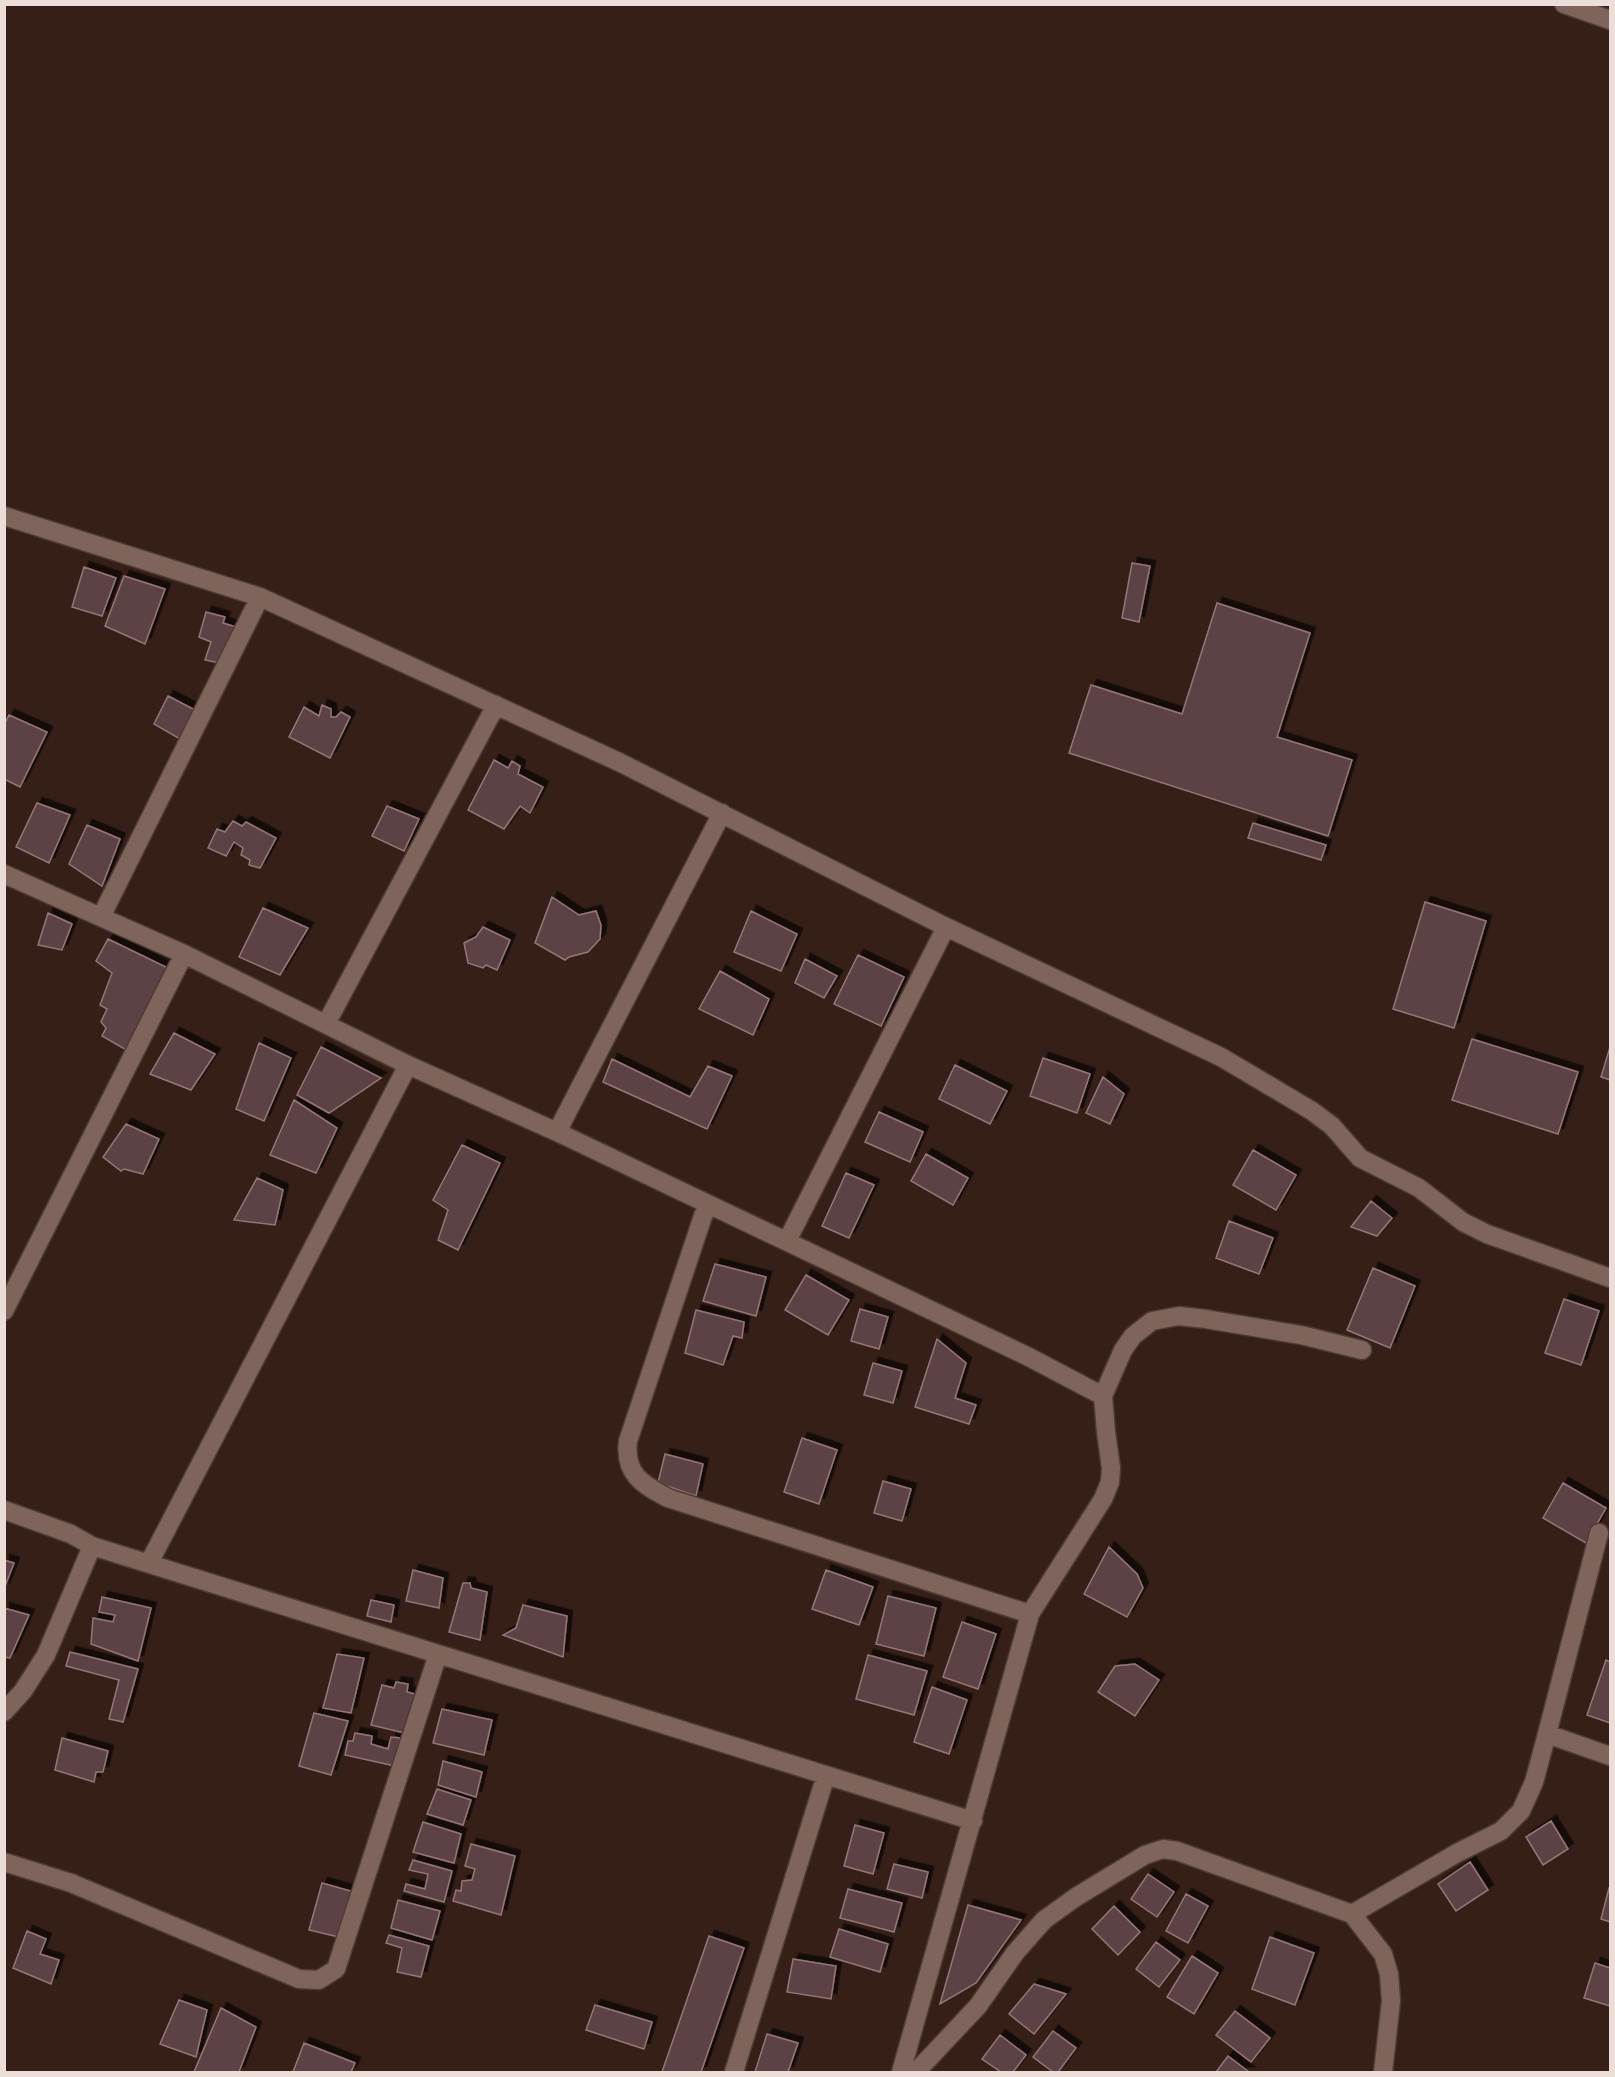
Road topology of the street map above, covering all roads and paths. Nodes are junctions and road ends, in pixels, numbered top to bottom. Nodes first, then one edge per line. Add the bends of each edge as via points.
1 (1564, 4) edge
2 (1611, 20) edge
3 (4, 516) edge
4 (260, 597) junction
5 (496, 705) junction
6 (722, 813) junction
7 (4, 874) edge
8 (101, 917) junction
9 (946, 927) junction
10 (184, 954) junction
11 (326, 1024) junction
12 (408, 1065) junction
13 (557, 1132) junction
14 (707, 1204) junction
15 (787, 1241) junction
16 (1611, 1278) edge
17 (4, 1311) edge
18 (1362, 1350) dead end
19 (1103, 1396) junction
20 (4, 1510) edge
21 (1599, 1533) dead end
22 (92, 1546) junction
23 (149, 1563) junction
24 (1030, 1614) junction
25 (438, 1654) junction
26 (4, 1712) edge
27 (1547, 1734) junction
28 (1611, 1756) edge
29 (826, 1775) junction
30 (973, 1821) junction
31 (4, 1862) edge
32 (1352, 1914) junction
33 (734, 2073) edge
34 (901, 2073) edge
35 (916, 2073) edge
36 (1383, 2073) edge

1 - 2 street
3 - 4 street
4 - 5 street
4 - 8 street
5 - 6 street
5 - 11 street
6 - 9 street
6 - 13 street
7 - 8 street
8 - 10 street
9 - 15 street
9 - 16 street via 1221,1057 1312,1111 1332,1126 1360,1158 1419,1188 1463,1222
10 - 11 street
10 - 17 street
11 - 12 street
12 - 13 street
12 - 23 street
13 - 14 street
14 - 15 street
14 - 24 street via 628,1442 626,1456 631,1472 668,1498
15 - 19 street
18 - 19 street via 1301,1335 1179,1316 1152,1321 1133,1336
19 - 24 street via 1110,1482
20 - 22 street via 71,1534
21 - 27 street
22 - 23 street
22 - 26 street via 46,1655
23 - 25 street
24 - 30 street
25 - 29 street
25 - 31 street via 336,1969 319,1980 299,1979 71,1883
27 - 28 street
27 - 32 street via 1534,1782 1521,1811 1501,1831
29 - 30 street
29 - 33 street
30 - 34 street
32 - 35 street via 1177,1851 1163,1849 1145,1855 1044,1920 978,2006
32 - 36 street via 1383,1954 1389,1974 1392,2001

